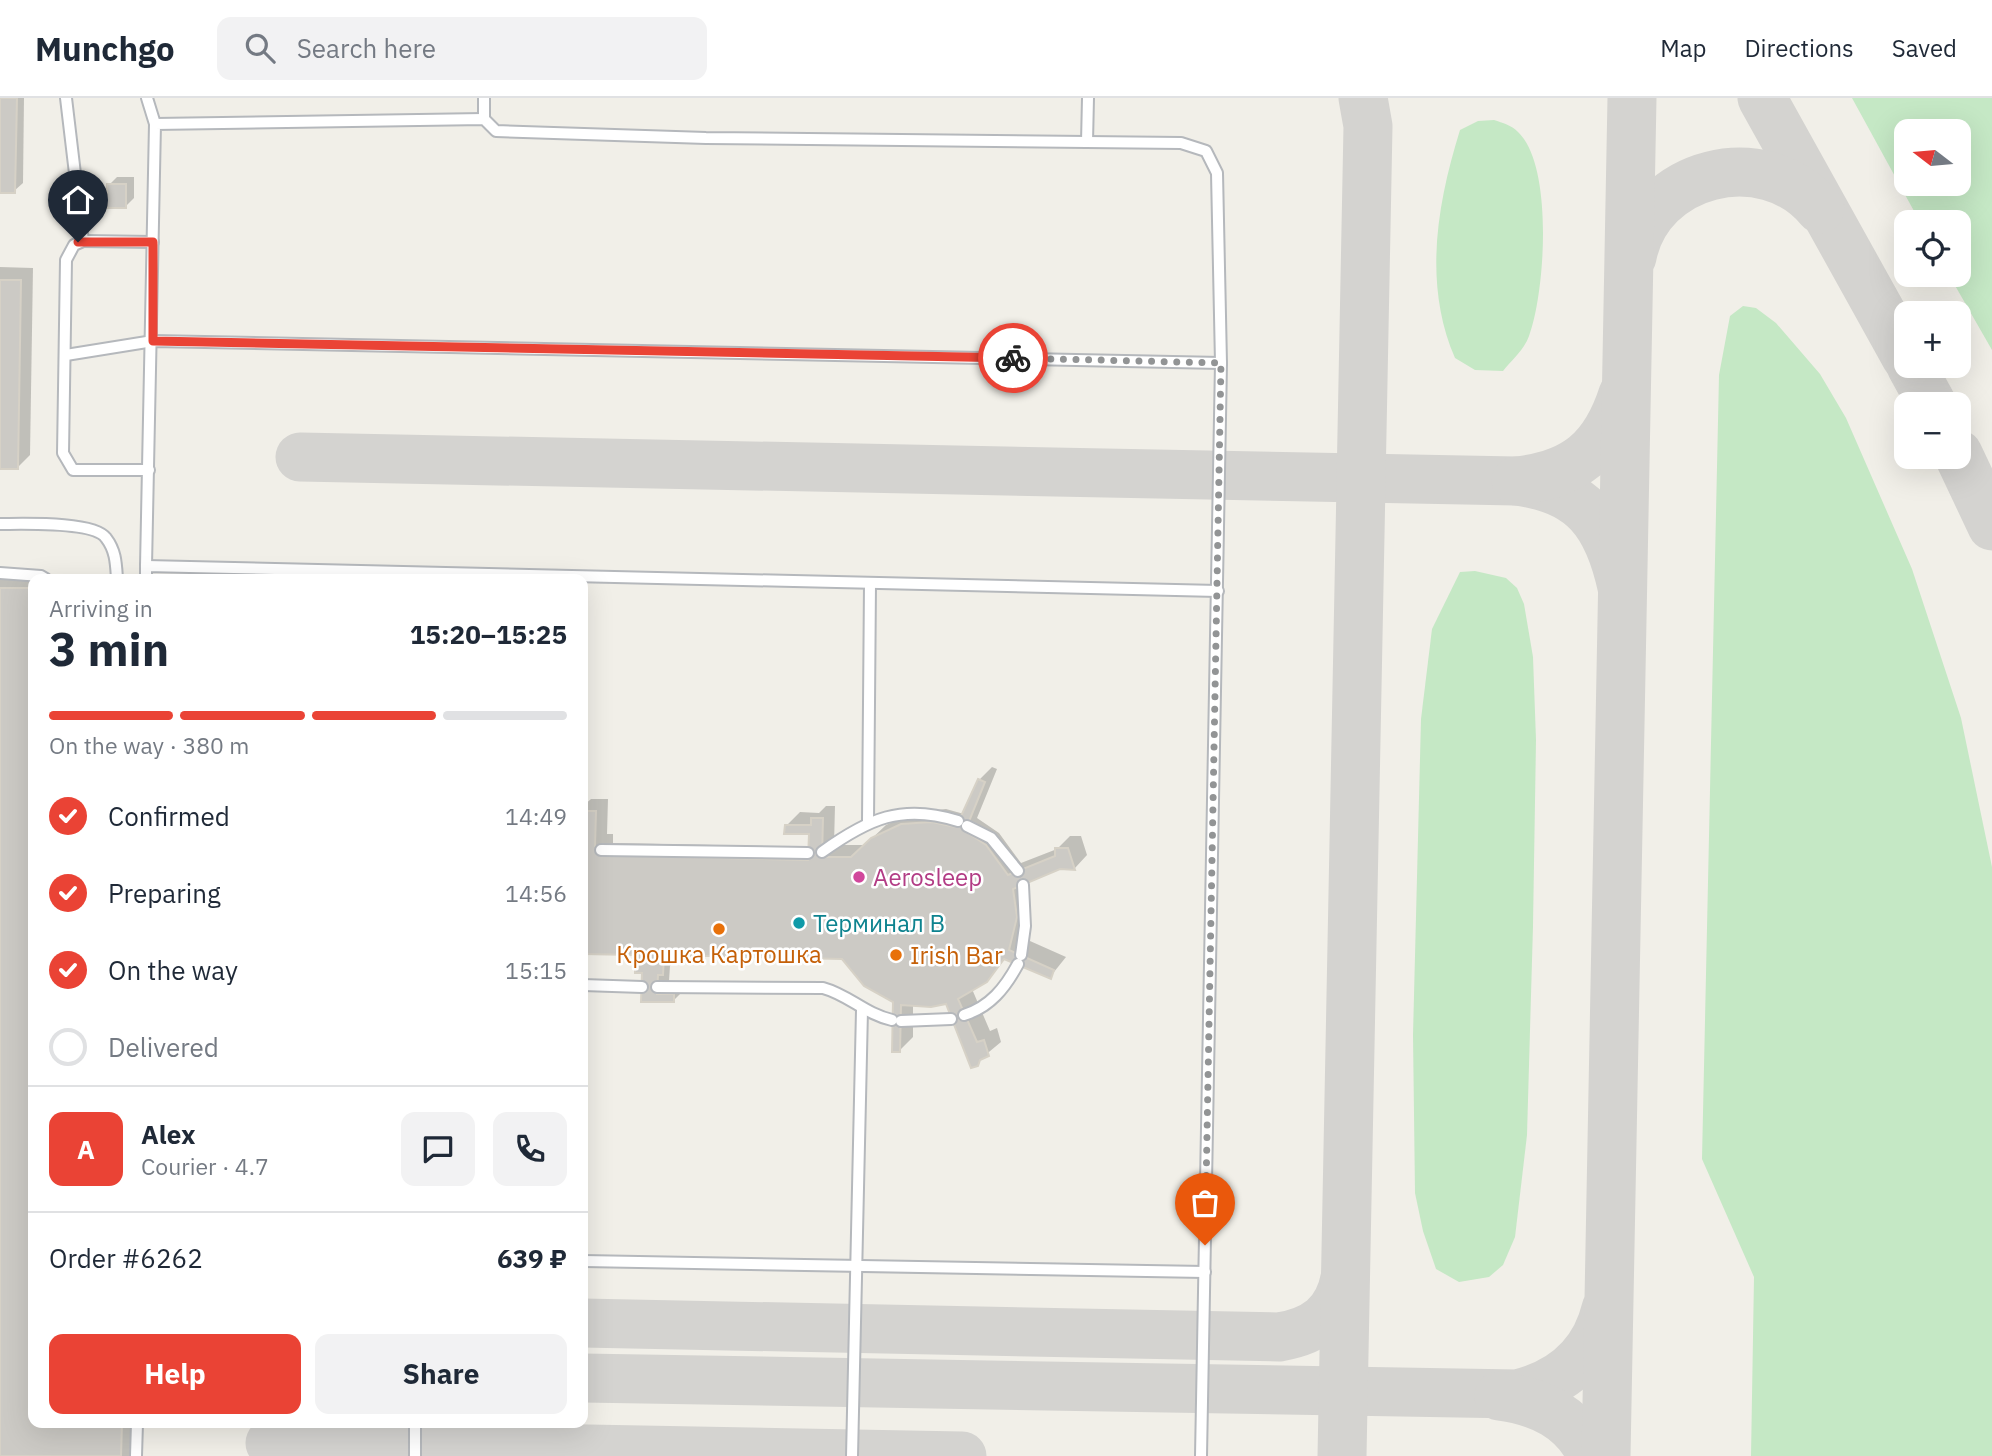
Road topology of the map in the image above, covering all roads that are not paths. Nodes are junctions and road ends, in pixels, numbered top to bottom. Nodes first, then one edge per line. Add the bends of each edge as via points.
1 (66, 98) edge
2 (147, 98) edge
3 (484, 98) edge
4 (1088, 98) edge
5 (484, 120) junction
6 (155, 124) junction
7 (1087, 142) junction
8 (83, 241) junction
9 (153, 242) junction
10 (153, 341) junction
11 (66, 355) junction
12 (1221, 363) junction
13 (149, 470) junction
14 (0, 524) edge
15 (146, 566) junction
16 (0, 573) edge
17 (117, 574) edge
18 (146, 574) edge
19 (468, 574) edge
20 (28, 575) edge
21 (588, 577) edge
22 (870, 584) junction
23 (1217, 592) junction
24 (868, 822) junction
25 (601, 850) dead end
26 (822, 852) dead end
27 (808, 853) dead end
28 (1018, 871) dead end
29 (1023, 885) dead end
30 (588, 985) edge
31 (642, 987) dead end
32 (657, 987) dead end
33 (862, 1010) junction
34 (964, 1015) dead end
35 (951, 1019) dead end
36 (588, 1261) edge
37 (857, 1265) junction
38 (1205, 1272) junction
39 (137, 1428) edge
40 (415, 1428) edge
41 (136, 1456) edge
42 (415, 1456) edge
43 (852, 1456) edge
44 (1202, 1456) edge

1 - 8 lane
2 - 6 lane
3 - 5 lane
4 - 7 lane
5 - 6 lane
5 - 7 lane via 496,131 627,136
6 - 9 lane
7 - 12 lane via 1181,143 1200,148 1211,158 1217,173
8 - 9 lane
8 - 11 lane via 74,245 66,260
9 - 10 lane
10 - 11 lane
10 - 12 lane
10 - 13 lane
11 - 13 lane via 62,441 68,466 81,471
12 - 23 lane
13 - 15 lane
14 - 17 lane via 83,527 105,535 115,552
15 - 18 lane
15 - 19 lane
16 - 20 lane
21 - 22 lane
22 - 23 lane
22 - 24 lane
23 - 38 lane
24 - 26 lane
24 - 28 lane via 923,812 963,823 991,838
25 - 27 lane
29 - 34 lane via 1025,926 1019,960 989,1003
30 - 31 lane
32 - 33 lane via 823,988 841,992
33 - 35 lane via 896,1020
33 - 37 lane
36 - 37 lane
37 - 38 lane
37 - 43 lane
38 - 44 lane
39 - 41 lane
40 - 42 lane

